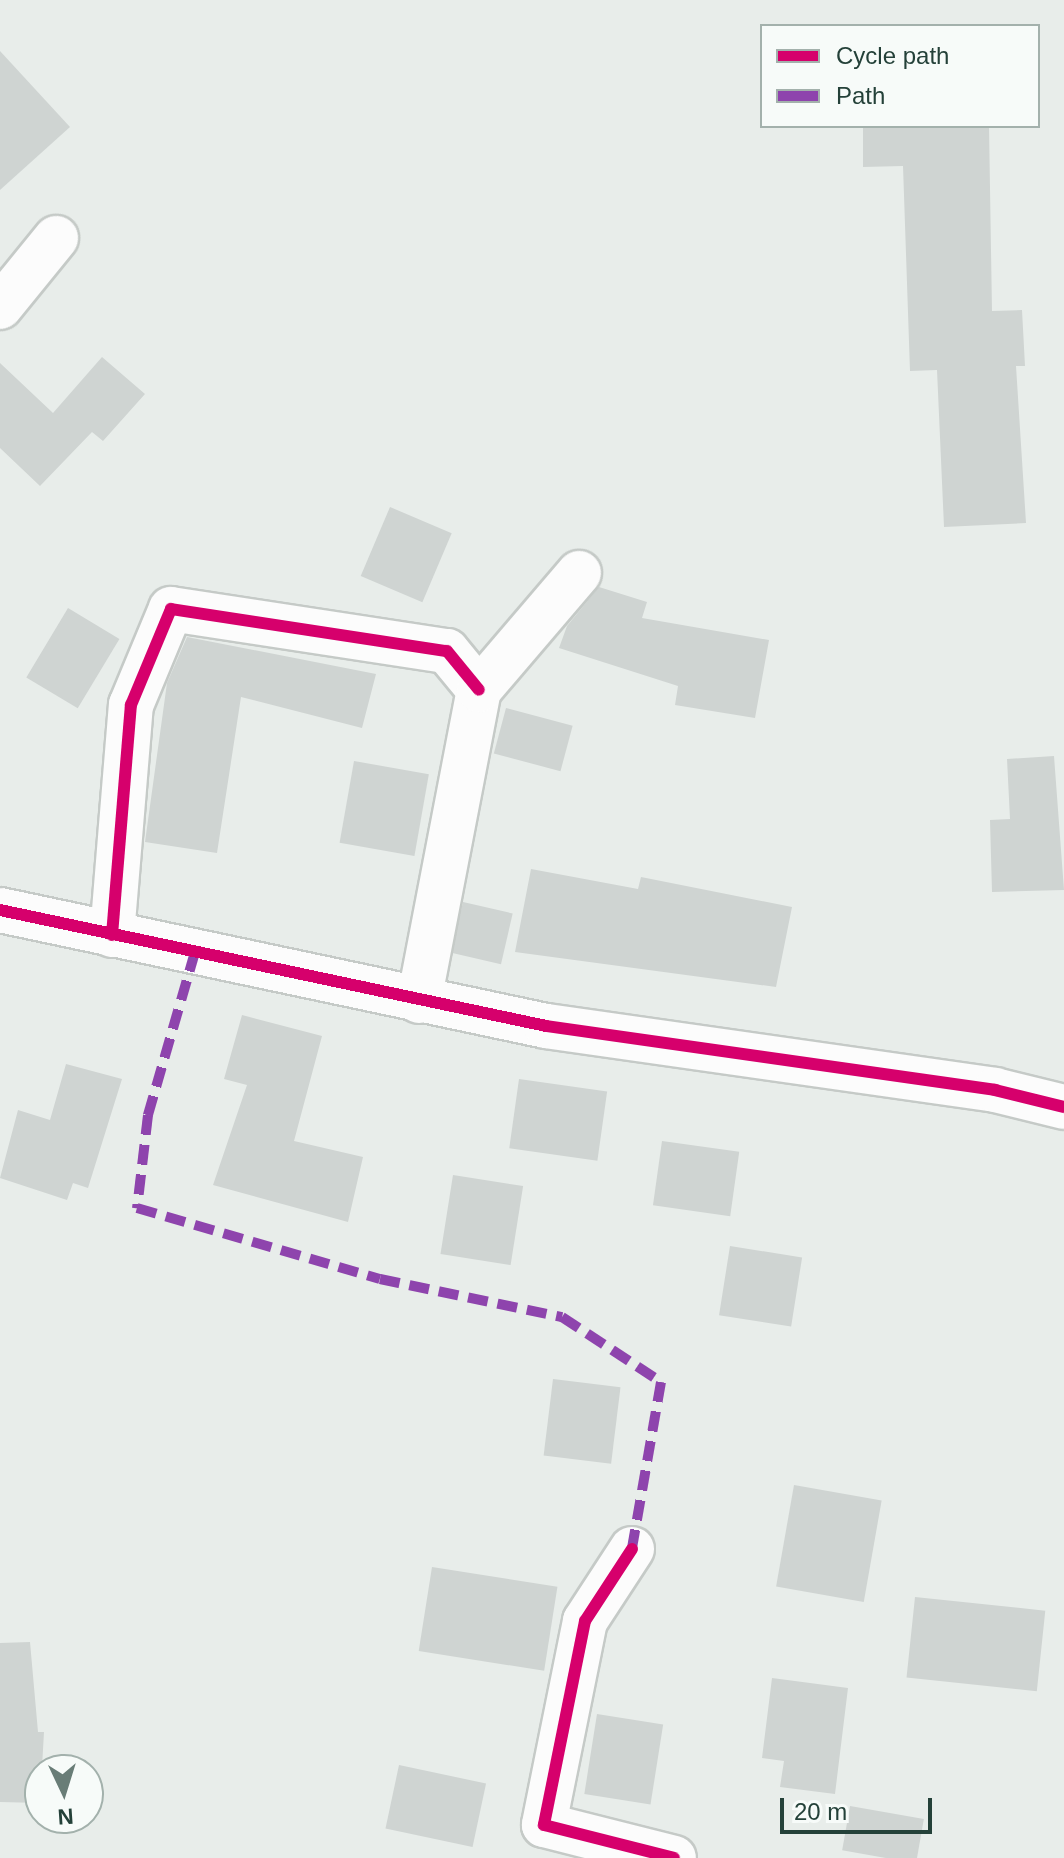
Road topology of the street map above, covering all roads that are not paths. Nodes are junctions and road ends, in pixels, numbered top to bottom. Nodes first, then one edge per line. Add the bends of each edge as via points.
1 (56, 238) dead end
2 (0, 307) edge
3 (579, 573) dead end
4 (479, 690) junction
5 (0, 910) edge
6 (112, 935) junction
7 (419, 1001) junction
8 (1064, 1107) edge
9 (632, 1549) dead end
10 (540, 1842) edge
11 (674, 1858) edge

1 - 2 street
3 - 4 street
4 - 6 street via 447,651 171,609 131,705
4 - 7 street
5 - 6 street
6 - 7 street
7 - 8 street
9 - 10 street via 585,1621
10 - 11 street

